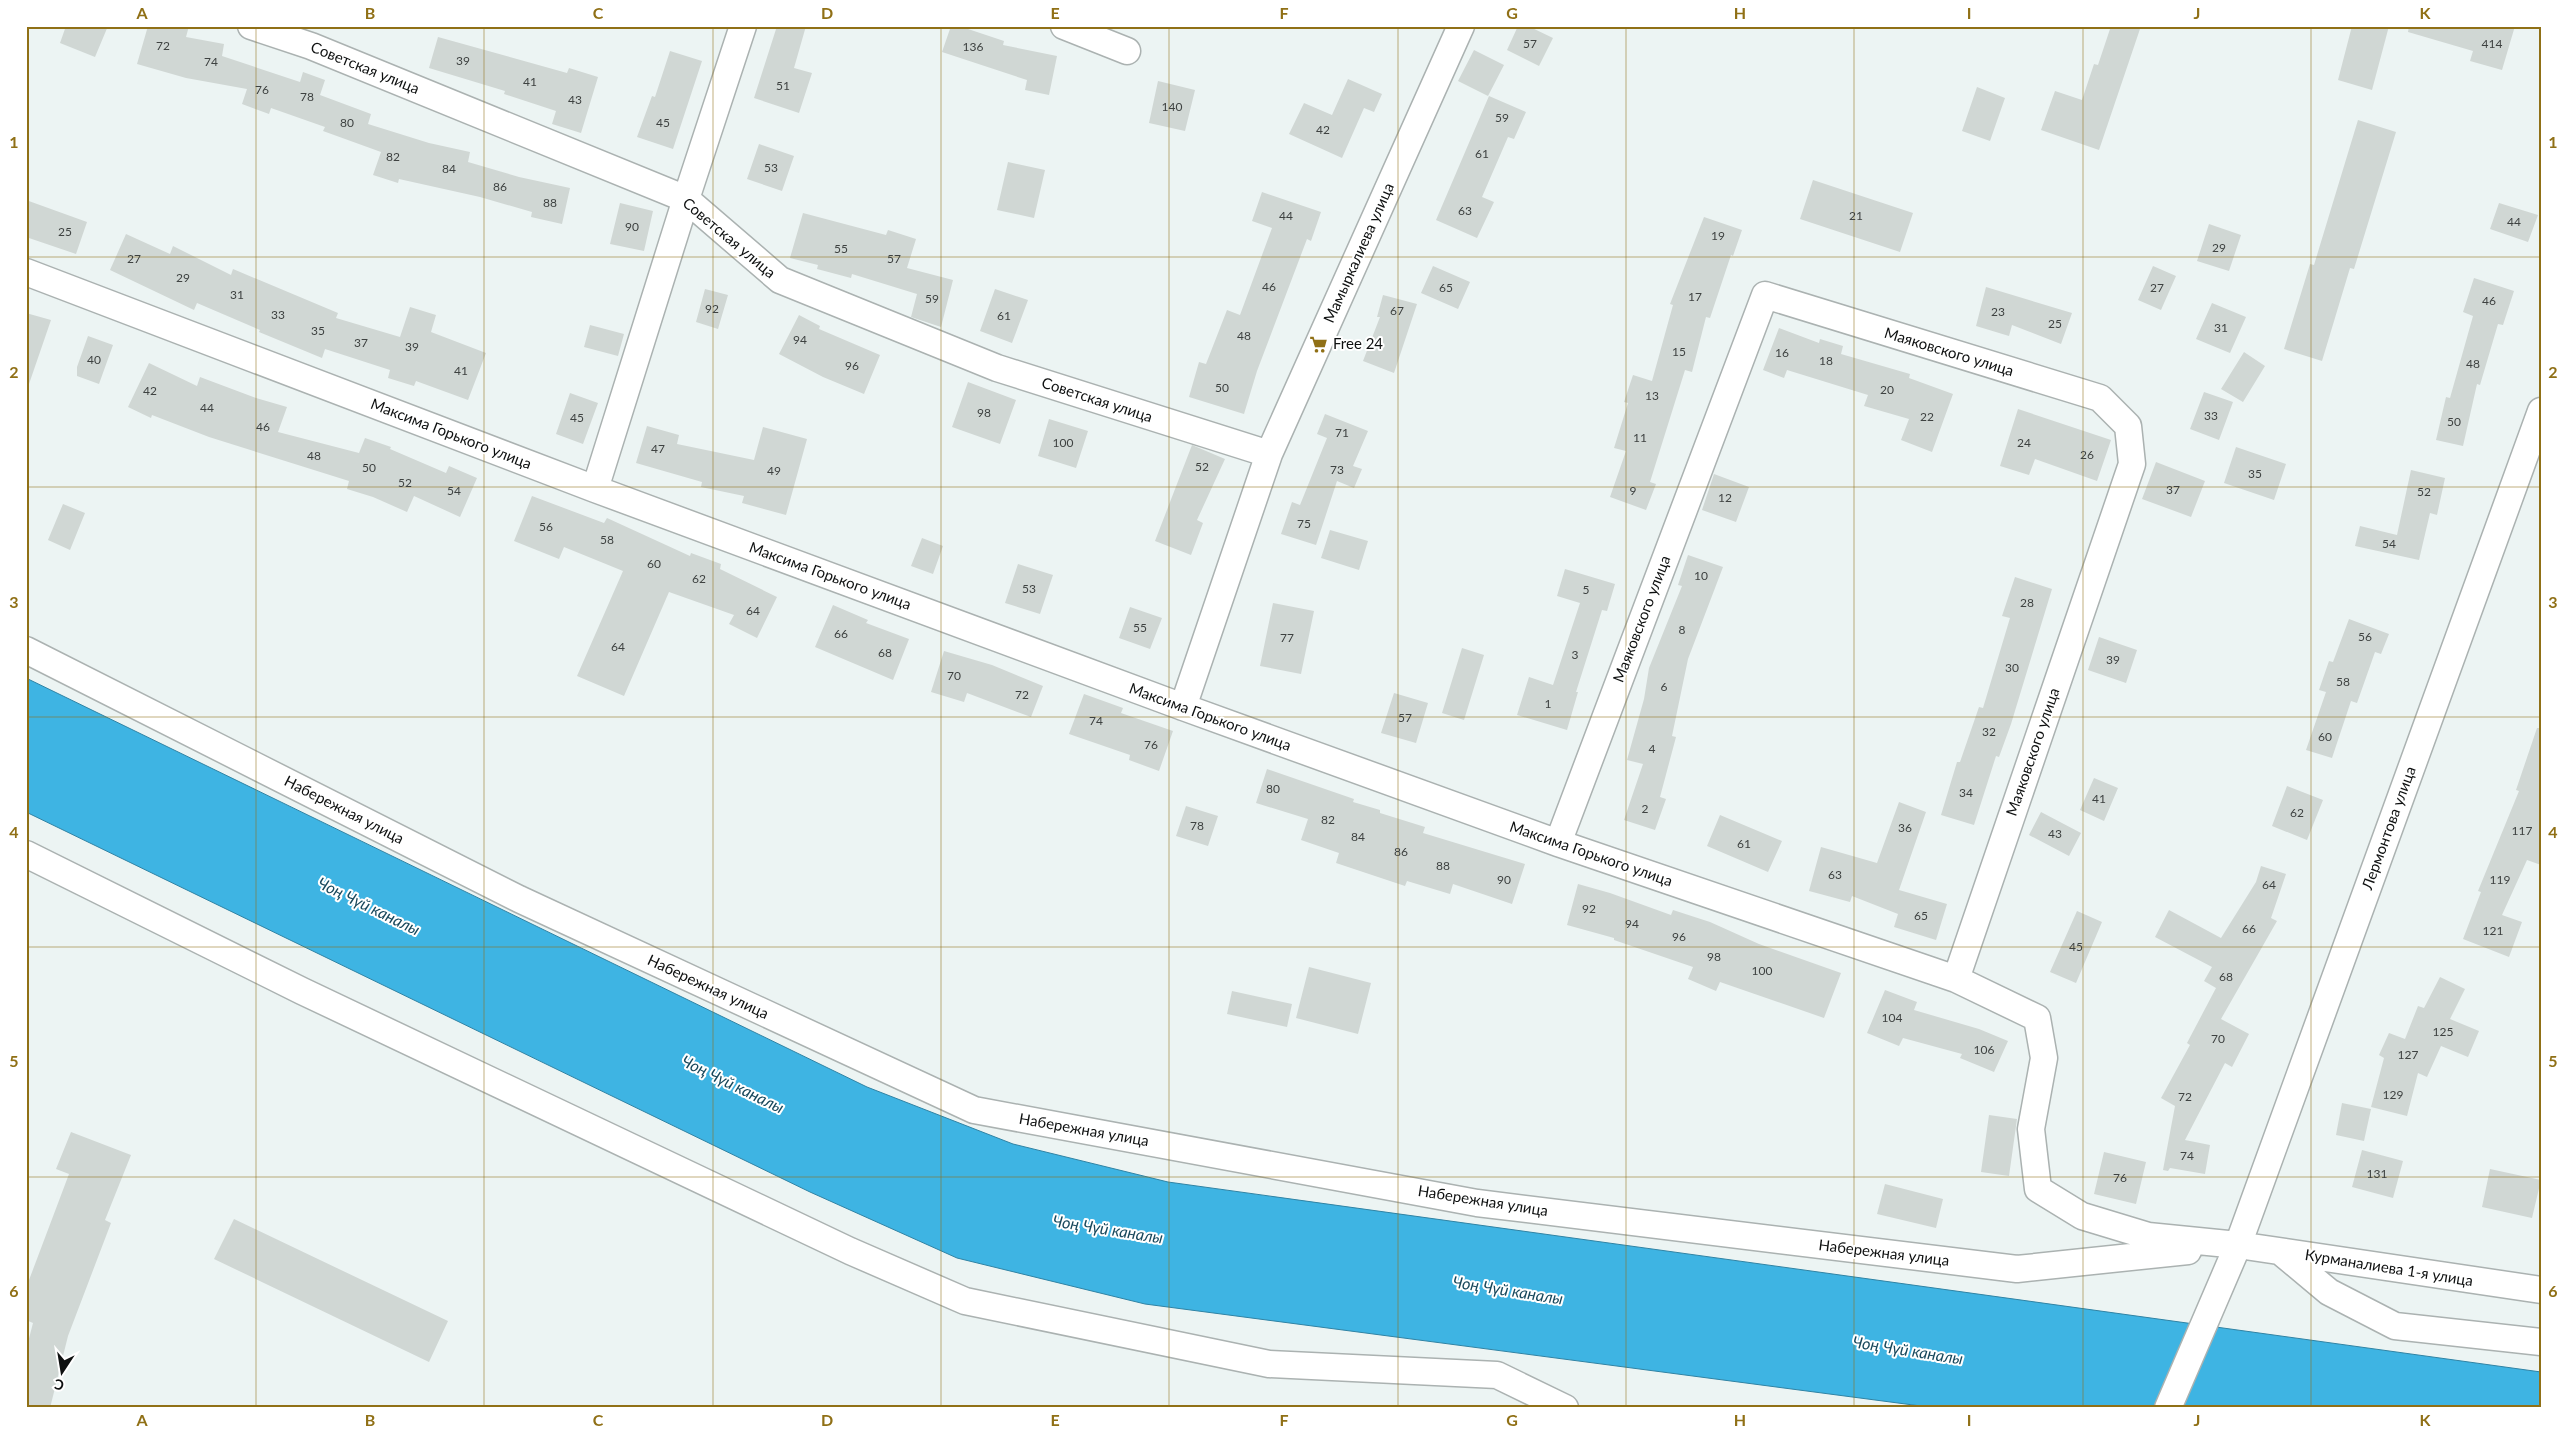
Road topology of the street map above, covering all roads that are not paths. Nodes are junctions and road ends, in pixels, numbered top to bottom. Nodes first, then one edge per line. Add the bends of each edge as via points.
1 (251, 26) edge
2 (743, 26) edge
3 (1064, 26) edge
4 (1461, 26) edge
5 (1127, 51) dead end
6 (686, 198) junction
7 (26, 272) edge
8 (2541, 411) edge
9 (1269, 454) junction
10 (595, 489) junction
11 (26, 650) edge
12 (1183, 707) junction
13 (1558, 843) junction
14 (26, 854) edge
15 (1956, 979) junction
16 (2238, 1245) junction
17 (2281, 1252) junction
18 (2541, 1290) edge
19 (2541, 1342) edge
20 (1565, 1408) edge
21 (2168, 1408) edge

1 - 6 street, Советская улица via 310,46
2 - 6 street
3 - 5 street
4 - 9 street, Мамыркалиева улица
6 - 9 street, Советская улица via 780,280 997,368
6 - 10 street
7 - 10 street, Максима Горького улица
8 - 16 street, Лермонтова улица
9 - 12 street, Мамыркалиева улица
10 - 12 street, Максима Горького улица
11 - 16 street, Набережная улица via 519,899 974,1110 1477,1203 2017,1269
12 - 13 street, Максима Горького улица
13 - 15 street, Максима Горького улица
13 - 15 street, Маяковского улица via 1765,294 2100,398 2128,426 2132,464
14 - 20 street via 302,991 850,1251 965,1301 1269,1364 1497,1375
15 - 16 street, Максима Горького улица via 2036,1018 2044,1058 2031,1129 2038,1189 2082,1216 2148,1236
16 - 17 street, Курманалиева 1-я улица
16 - 21 street, Лермонтова улица
17 - 18 street, Курманалиева 1-я улица
17 - 19 street via 2330,1292 2395,1326

